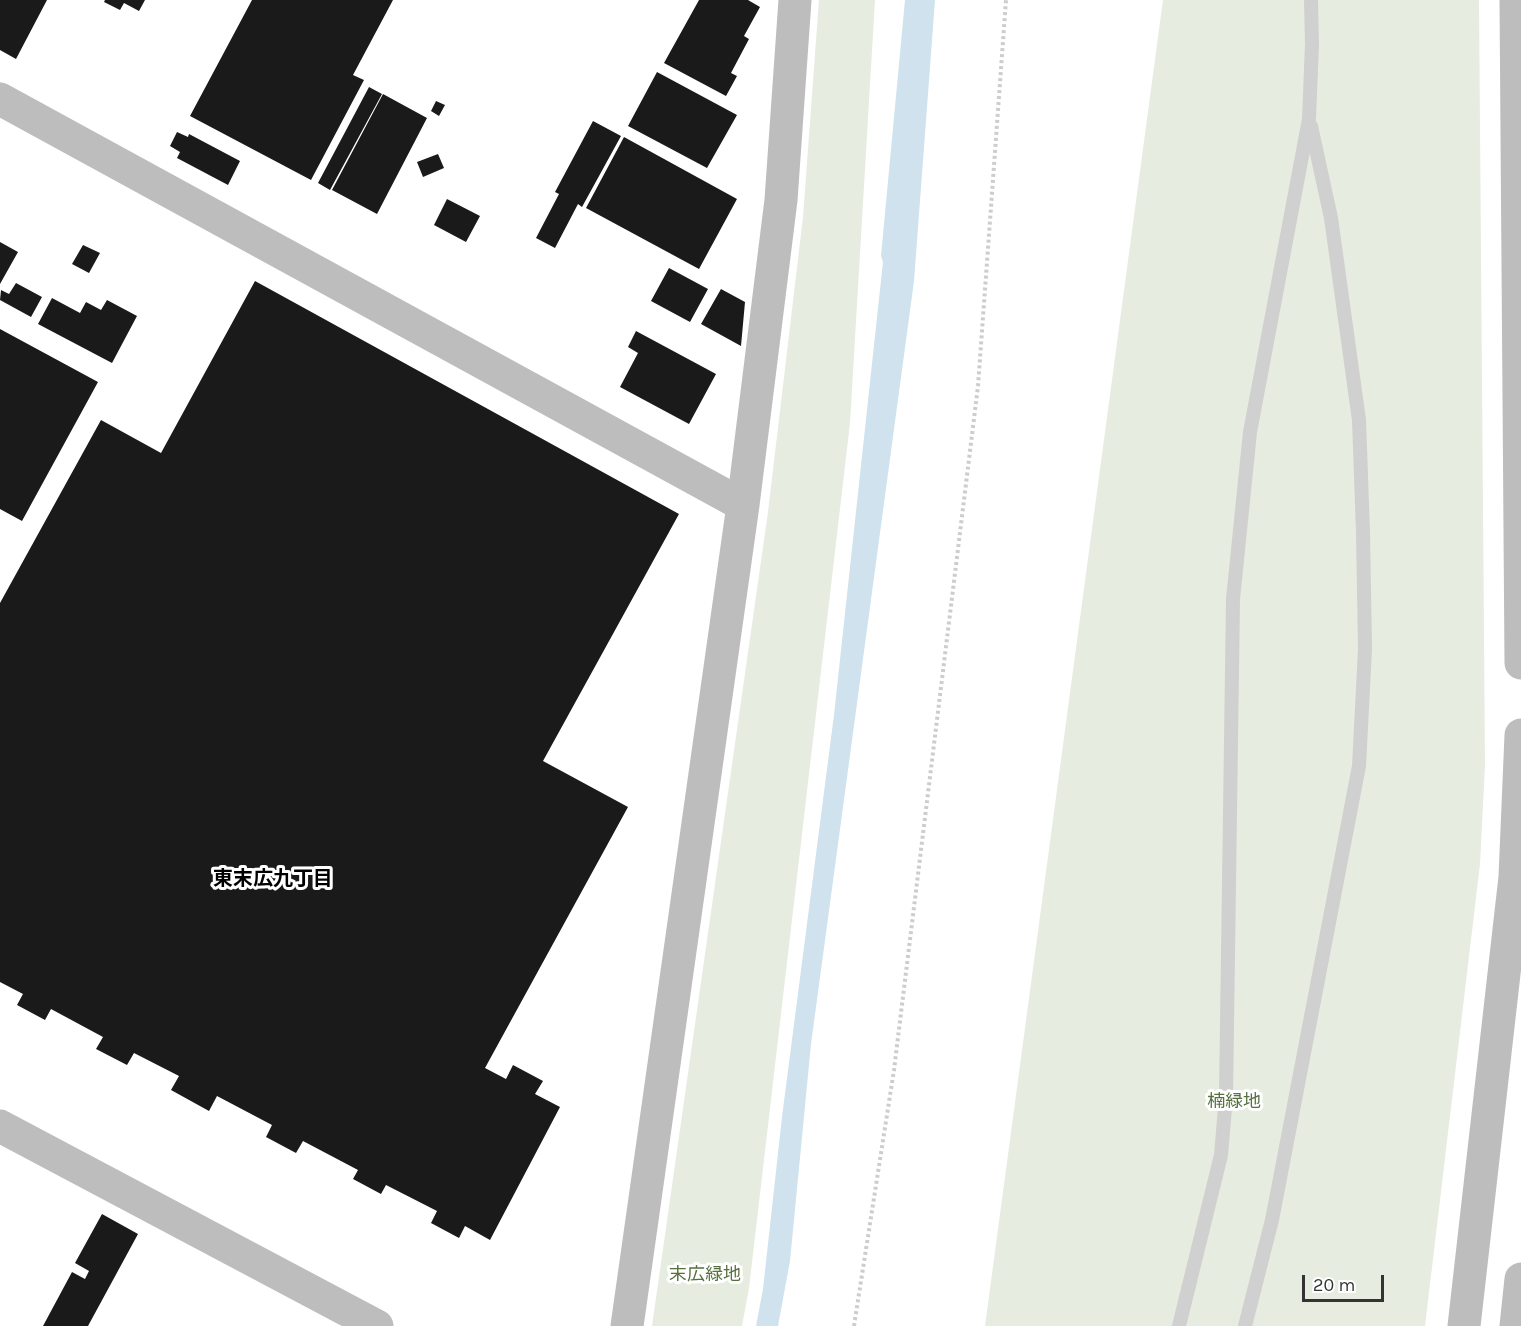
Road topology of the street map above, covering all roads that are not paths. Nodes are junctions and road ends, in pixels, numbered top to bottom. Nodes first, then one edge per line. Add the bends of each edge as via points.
1 (795, 0) edge
2 (1311, 0) edge
3 (1516, 0) edge
4 (0, 99) edge
5 (1309, 119) junction
6 (1520, 490) edge
7 (743, 505) junction
8 (1521, 663) edge
9 (1521, 735) edge
10 (0, 1126) edge
11 (1521, 1279) edge
12 (377, 1326) edge
13 (627, 1326) edge
14 (1179, 1326) edge
15 (1245, 1326) edge
16 (1464, 1326) edge
17 (1516, 1326) edge

1 - 7 street via 781,200
2 - 5 lane
3 - 6 street
4 - 7 street
5 - 14 lane via 1249,444 1233,599 1226,1096 1221,1155
5 - 15 lane via 1331,218 1359,420 1364,544 1363,713 1359,766 1272,1220
6 - 8 street
7 - 13 street
9 - 16 street via 1515,877
10 - 12 street
11 - 17 street

